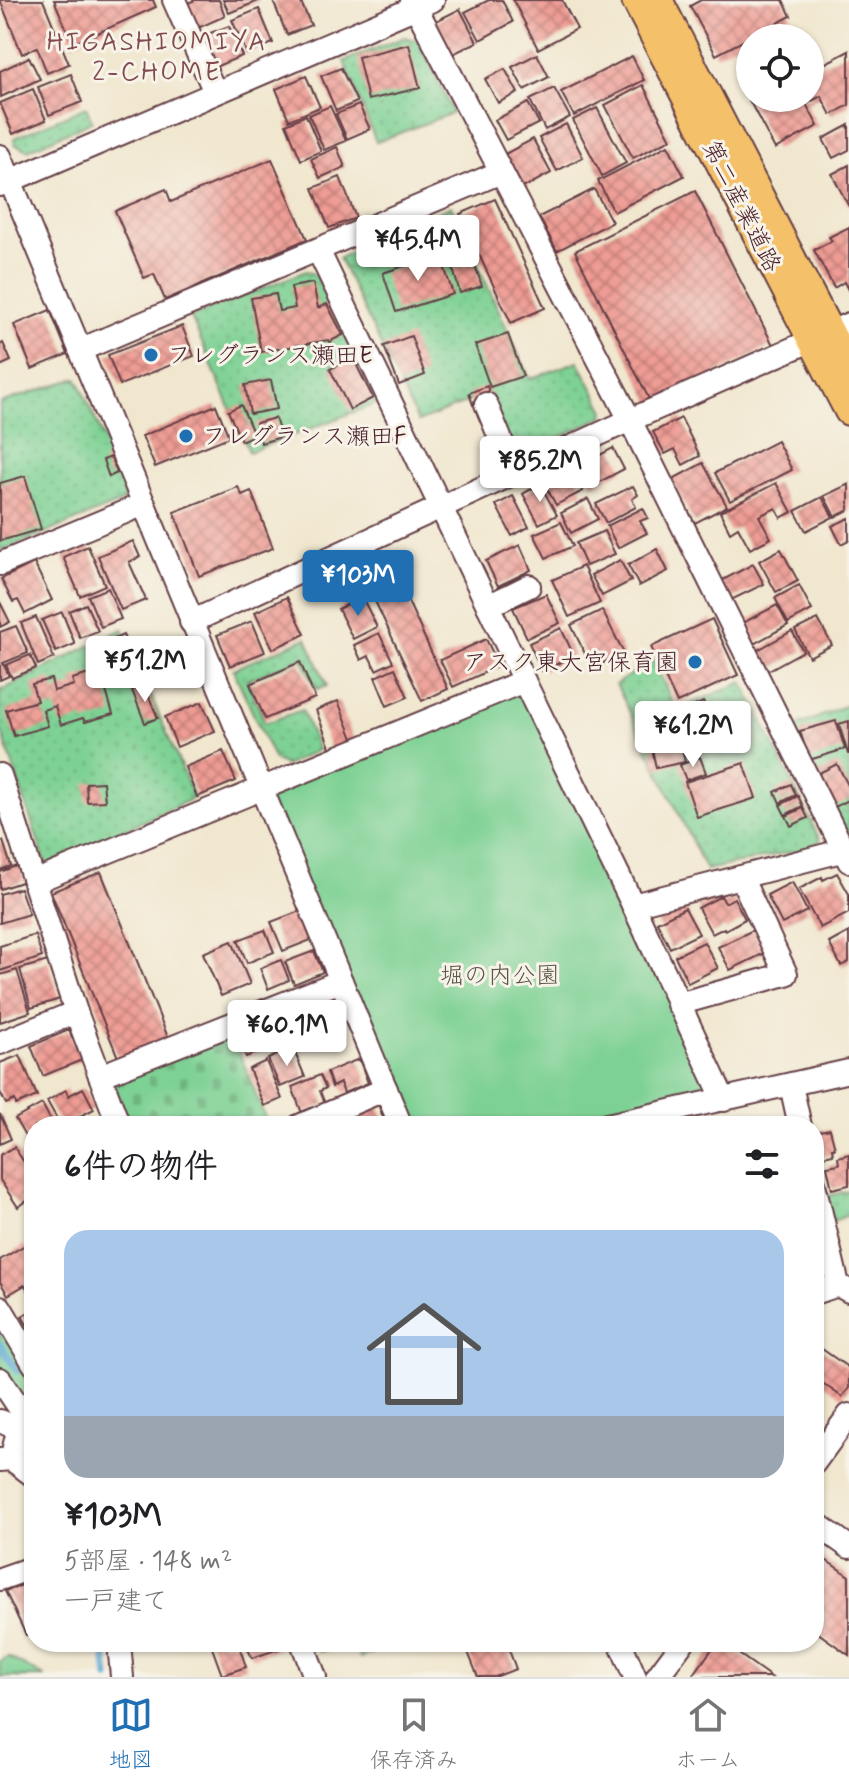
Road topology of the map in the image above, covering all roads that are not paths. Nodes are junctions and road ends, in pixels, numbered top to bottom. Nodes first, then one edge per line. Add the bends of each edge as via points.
1 (174, 0) edge
2 (636, 0) edge
3 (658, 0) edge
4 (420, 3) edge
5 (215, 92) junction
6 (0, 156) edge
7 (501, 172) junction
8 (5, 183) edge
9 (318, 250) junction
10 (830, 333) edge
11 (80, 350) junction
12 (849, 370) edge
13 (486, 404) dead end
14 (849, 411) edge
15 (630, 420) junction
16 (515, 474) junction
17 (144, 504) junction
18 (441, 507) junction
19 (0, 564) edge
20 (529, 586) dead end
21 (488, 606) junction
22 (191, 622) junction
23 (524, 681) junction
24 (0, 775) edge
25 (261, 789) junction
26 (848, 854) edge
27 (741, 877) junction
28 (34, 882) junction
29 (633, 905) junction
30 (341, 981) junction
31 (678, 1004) junction
32 (76, 1012) junction
33 (0, 1043) edge
34 (849, 1071) edge
35 (100, 1076) junction
36 (791, 1085) junction
37 (386, 1089) junction
38 (724, 1100) junction
39 (115, 1116) edge
40 (323, 1116) edge
41 (397, 1116) edge
42 (650, 1116) edge
43 (798, 1116) edge
44 (824, 1220) edge
45 (843, 1288) edge
46 (0, 1307) edge
47 (24, 1347) edge
48 (0, 1379) edge
49 (849, 1415) edge
50 (18, 1430) edge
51 (824, 1449) edge
52 (4, 1463) edge
53 (24, 1472) edge
54 (824, 1529) edge
55 (849, 1547) edge
56 (24, 1571) edge
57 (0, 1579) edge
58 (120, 1652) edge
59 (306, 1652) edge
60 (624, 1652) edge
61 (676, 1652) edge
62 (122, 1677) edge
63 (315, 1677) edge
64 (635, 1677) edge
65 (657, 1677) edge

1 - 5 street
2 - 10 main road, 第二産業道路
3 - 10 main road, 第二産業道路
4 - 5 street
4 - 7 street
5 - 8 street
6 - 8 street
7 - 9 street
7 - 15 street
8 - 11 street
9 - 11 street
9 - 18 street
10 - 12 main road, 第二産業道路
10 - 14 main road, 第二産業道路
10 - 15 street
11 - 17 street
13 - 16 street
15 - 16 street
15 - 26 street
16 - 18 street
17 - 19 street
17 - 22 street
18 - 21 street
18 - 22 street
20 - 21 street
21 - 23 street
22 - 25 street
23 - 25 street
23 - 29 street
24 - 28 street
25 - 28 street
25 - 30 street
26 - 27 street
27 - 29 street
27 - 31 street via 786,974
28 - 32 street
29 - 31 street
30 - 35 street
30 - 37 street
31 - 38 street
32 - 33 street
32 - 35 street
34 - 36 street
35 - 39 street
36 - 38 street
36 - 43 street
37 - 40 street
37 - 41 street
38 - 42 street
44 - 45 street
46 - 47 street
48 - 50 street via 23,1413
49 - 51 street
50 - 52 street
52 - 53 street
54 - 55 street
56 - 57 street
58 - 62 street
59 - 63 street
60 - 64 street
61 - 65 street

